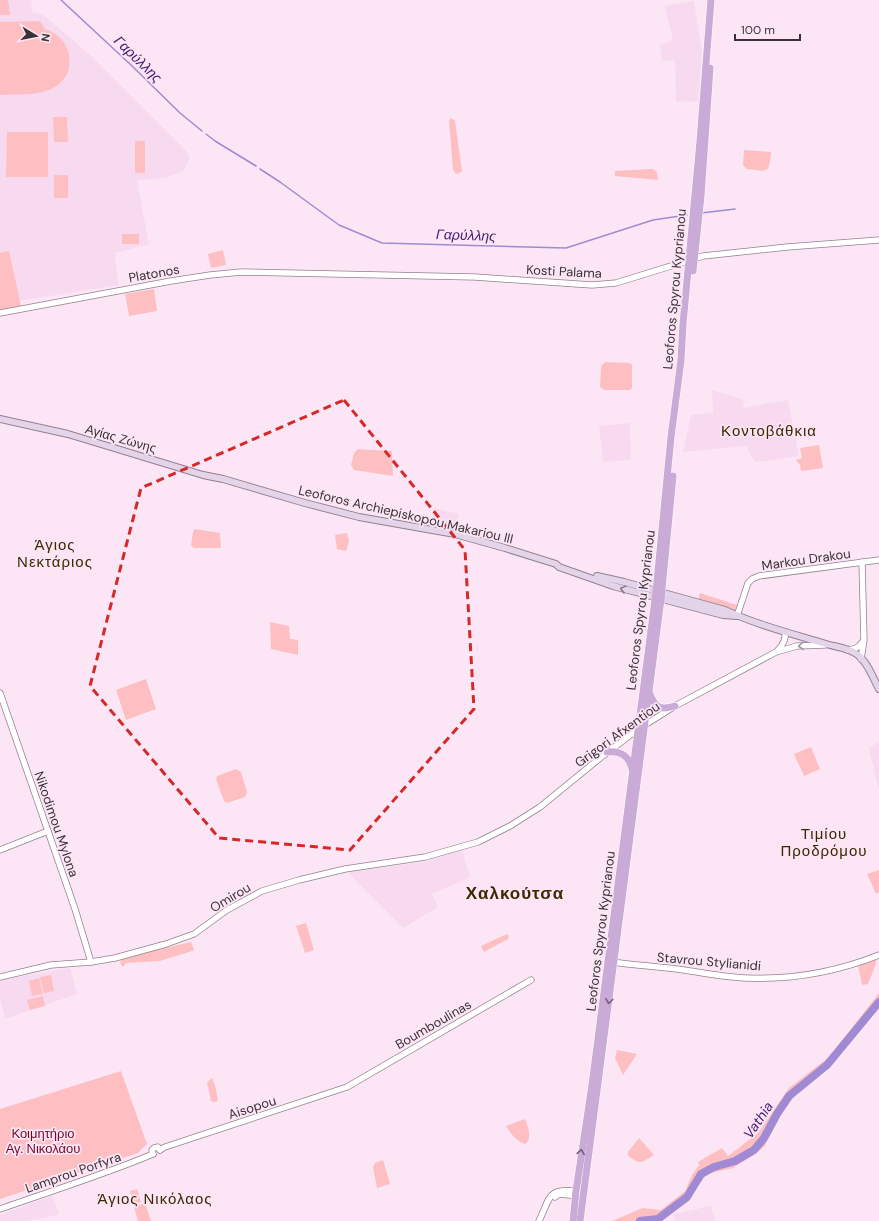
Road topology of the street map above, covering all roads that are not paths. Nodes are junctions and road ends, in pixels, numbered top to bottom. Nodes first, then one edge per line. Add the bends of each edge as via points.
1 (711, 0) edge
2 (714, 0) edge
3 (879, 240) edge
4 (691, 259) junction
5 (314, 272) joint
6 (0, 313) edge
7 (0, 419) edge
8 (236, 483) joint
9 (879, 560) edge
10 (862, 562) junction
11 (659, 596) junction
12 (737, 616) junction
13 (785, 632) junction
14 (864, 640) junction
15 (827, 645) junction
16 (847, 650) junction
17 (776, 652) junction
18 (861, 659) junction
19 (879, 689) edge
20 (649, 692) junction
21 (0, 693) edge
22 (675, 706) junction
23 (645, 724) junction
24 (637, 730) junction
25 (607, 752) junction
26 (633, 775) junction
27 (48, 832) junction
28 (476, 843) joint
29 (0, 850) edge
30 (879, 955) edge
31 (91, 962) junction
32 (611, 962) junction
33 (0, 977) edge
34 (531, 980) dead end
35 (347, 1087) joint
36 (153, 1154) joint
37 (579, 1194) junction
38 (0, 1210) edge
39 (544, 1211) junction
40 (539, 1221) edge
41 (573, 1221) edge
42 (580, 1221) edge

1 - 4 main road, Leoforos Spyrou Kyprianou
2 - 4 main road, Leoforos Spyrou Kyprianou via 701,196
3 - 4 street, Kosti Palama
4 - 5 street, Kosti Palama via 616,283 592,286 475,277
4 - 11 main road, Leoforos Spyrou Kyprianou via 671,437
5 - 6 street, Platonos via 261,271 210,275
7 - 8 main road, Αγίας Ζώνης via 68,434
8 - 11 main road, Leoforos Archiepiskopou Makariou III via 359,517 456,534 521,552 613,586
9 - 10 street, Markou Drakou
10 - 12 street, Markou Drakou via 754,579 748,583
10 - 14 street
11 - 12 main road, Leoforos Archiepiskopou Makariou III via 725,610
11 - 20 main road, Leoforos Spyrou Kyprianou
11 - 24 main road, Leoforos Spyrou Kyprianou
12 - 13 main road, Leoforos Archiepiskopou Makariou III
13 - 15 main road, Leoforos Archiepiskopou Makariou III
13 - 17 street via 784,641
14 - 16 street via 860,647
14 - 18 street
15 - 16 main road, Leoforos Archiepiskopou Makariou III
15 -> 17 street, Grigori Afxentiou via 797,646
16 - 18 main road, Leoforos Archiepiskopou Makariou III
17 - 22 street, Grigori Afxentiou
18 - 19 main road, Leoforos Archiepiskopou Makariou III
20 - 22 main road via 659,708
20 - 23 main road, Leoforos Spyrou Kyprianou
21 - 27 street, Nikodimou Mylona
22 - 23 street, Grigori Afxentiou
23 - 24 street, Grigori Afxentiou
23 - 32 main road, Leoforos Spyrou Kyprianou
24 - 25 street, Grigori Afxentiou
24 - 26 main road, Leoforos Spyrou Kyprianou
25 - 26 main road via 624,755 630,762
25 - 28 street, Grigori Afxentiou via 540,807
26 - 32 main road, Leoforos Spyrou Kyprianou
27 - 29 street
27 - 31 street, Nikodimou Mylona
28 - 31 street, Omirou via 426,857 345,869 262,891 227,910 194,934 180,940
30 - 32 street, Stavrou Stylianidi via 833,971 801,976 752,978
31 - 33 street, Omirou via 51,965
32 - 37 main road, Leoforos Spyrou Kyprianou via 592,1084
34 - 35 street, Boumboulinas
35 - 36 street, Aisopou via 163,1148 154,1148
36 - 38 street, Lamprou Porfyra
37 - 39 street via 559,1194
37 - 39 street via 564,1190 555,1192 548,1200
37 - 41 main road, Leoforos Spyrou Kyprianou
37 - 42 main road, Leoforos Spyrou Kyprianou
39 - 40 street

